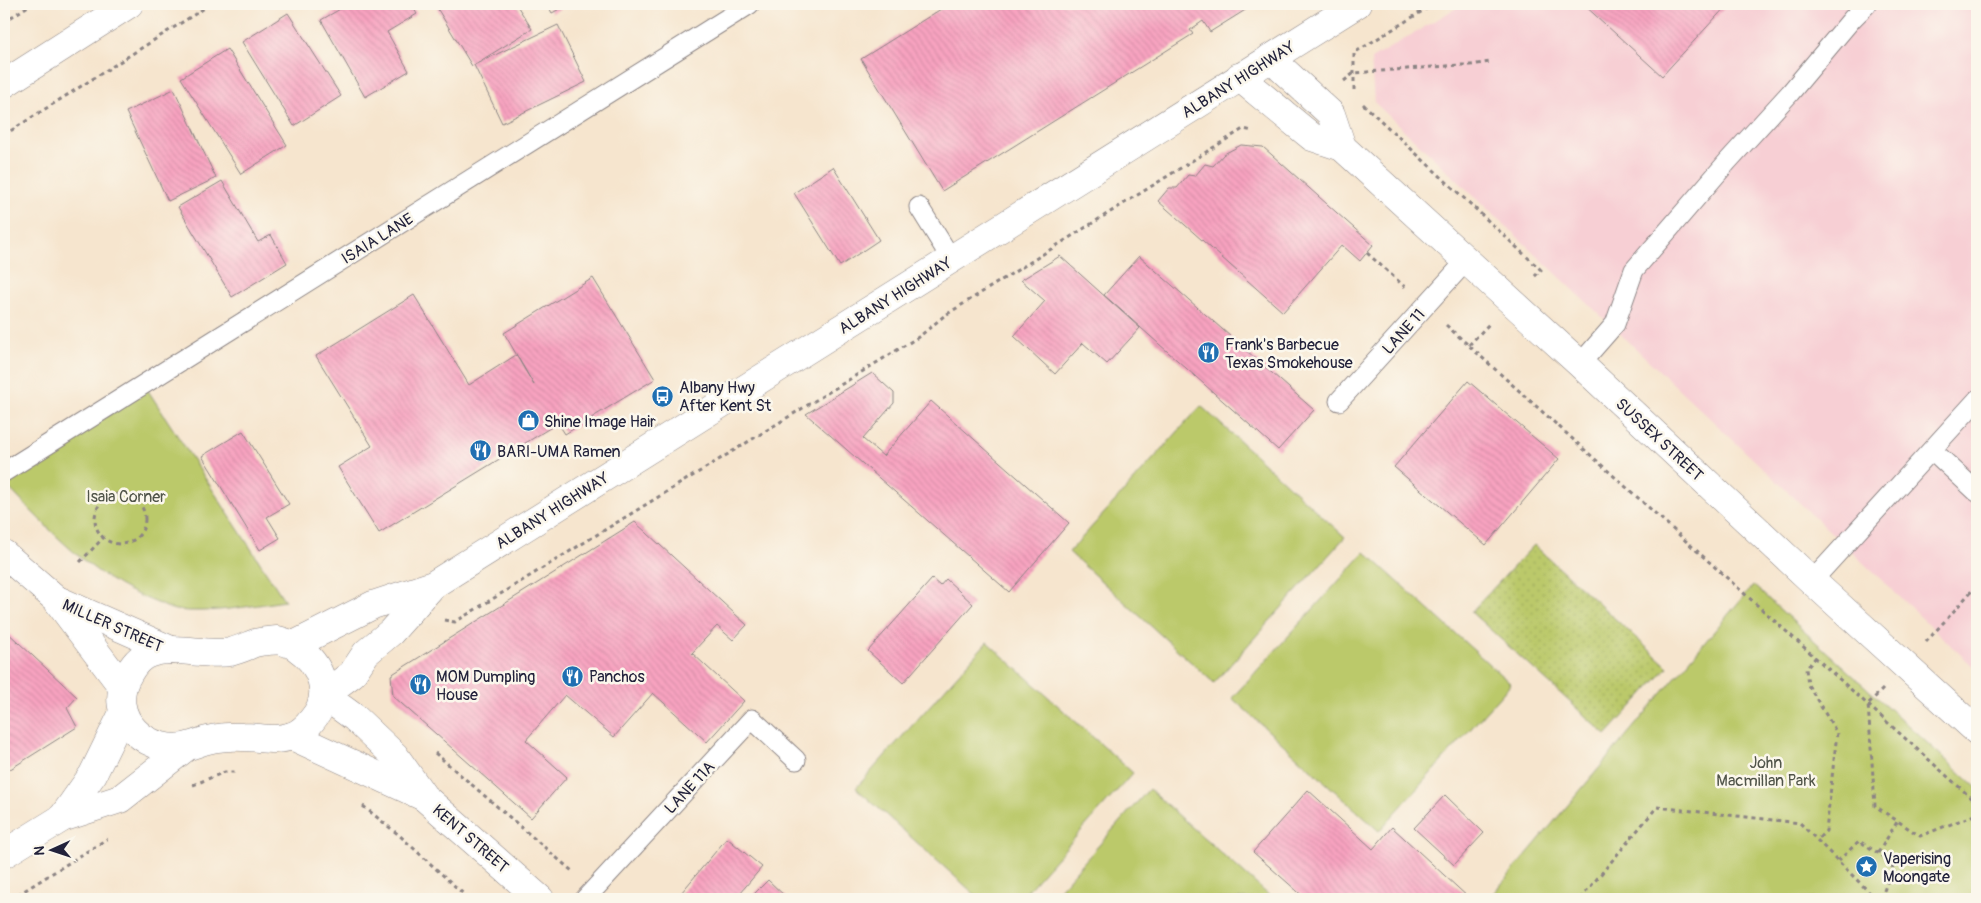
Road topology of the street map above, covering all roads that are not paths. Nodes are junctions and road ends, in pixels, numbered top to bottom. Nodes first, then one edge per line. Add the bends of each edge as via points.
1 (130, 4) edge
2 (750, 4) edge
3 (1357, 4) edge
4 (1868, 4) edge
5 (1270, 58) junction
6 (1239, 77) junction
7 (4, 84) edge
8 (1342, 147) junction
9 (920, 207) dead end
10 (952, 260) junction
11 (1466, 261) junction
12 (1580, 364) junction
13 (1977, 400) edge
14 (1339, 401) dead end
15 (1932, 450) junction
16 (4, 472) edge
17 (1977, 492) edge
18 (4, 554) edge
19 (1812, 581) junction
20 (433, 585) junction
21 (56, 599) junction
22 (294, 645) junction
23 (171, 650) junction
24 (121, 685) junction
25 (325, 695) junction
26 (123, 713) junction
27 (1977, 731) edge
28 (292, 736) junction
29 (185, 748) junction
30 (796, 760) dead end
31 (424, 797) junction
32 (62, 818) junction
33 (4, 854) edge
34 (590, 895) edge
35 (540, 899) edge

1 - 7 main road
2 - 16 lane, ISAIA LANE
3 - 5 main road, ALBANY HIGHWAY
4 - 12 lane via 1634,270 1615,324
5 - 6 main road, ALBANY HIGHWAY
5 - 8 main road, SUSSEX STREET via 1331,114
6 - 8 main road, SUSSEX STREET via 1312,138
6 - 10 main road, ALBANY HIGHWAY
8 - 11 main road, SUSSEX STREET
9 - 10 lane
10 - 20 main road, ALBANY HIGHWAY
11 - 12 main road, SUSSEX STREET
11 - 14 lane, LANE 11
12 - 19 main road, SUSSEX STREET
13 - 15 lane
15 - 17 lane
15 - 19 lane
18 - 21 main road, MILLER STREET
19 - 27 main road, SUSSEX STREET
20 - 22 main road, ALBANY HIGHWAY via 373,605
20 - 25 main road, ALBANY HIGHWAY via 391,632 366,653 352,674
21 - 23 main road, MILLER STREET
21 - 24 main road, MILLER STREET
22 - 23 main road via 278,640 231,652
22 - 25 main road via 319,672
23 - 24 main road via 150,653 135,663
24 - 26 main road
25 - 28 main road via 319,713 303,731
25 - 31 main road, KENT STREET via 395,756
26 - 29 main road via 137,734 154,745
26 - 32 main road via 93,774
28 - 29 main road via 273,740 209,738
28 - 31 main road, KENT STREET
29 - 32 main road via 120,799
30 - 34 lane, LANE 11A via 752,719
31 - 35 main road, KENT STREET
32 - 33 main road

